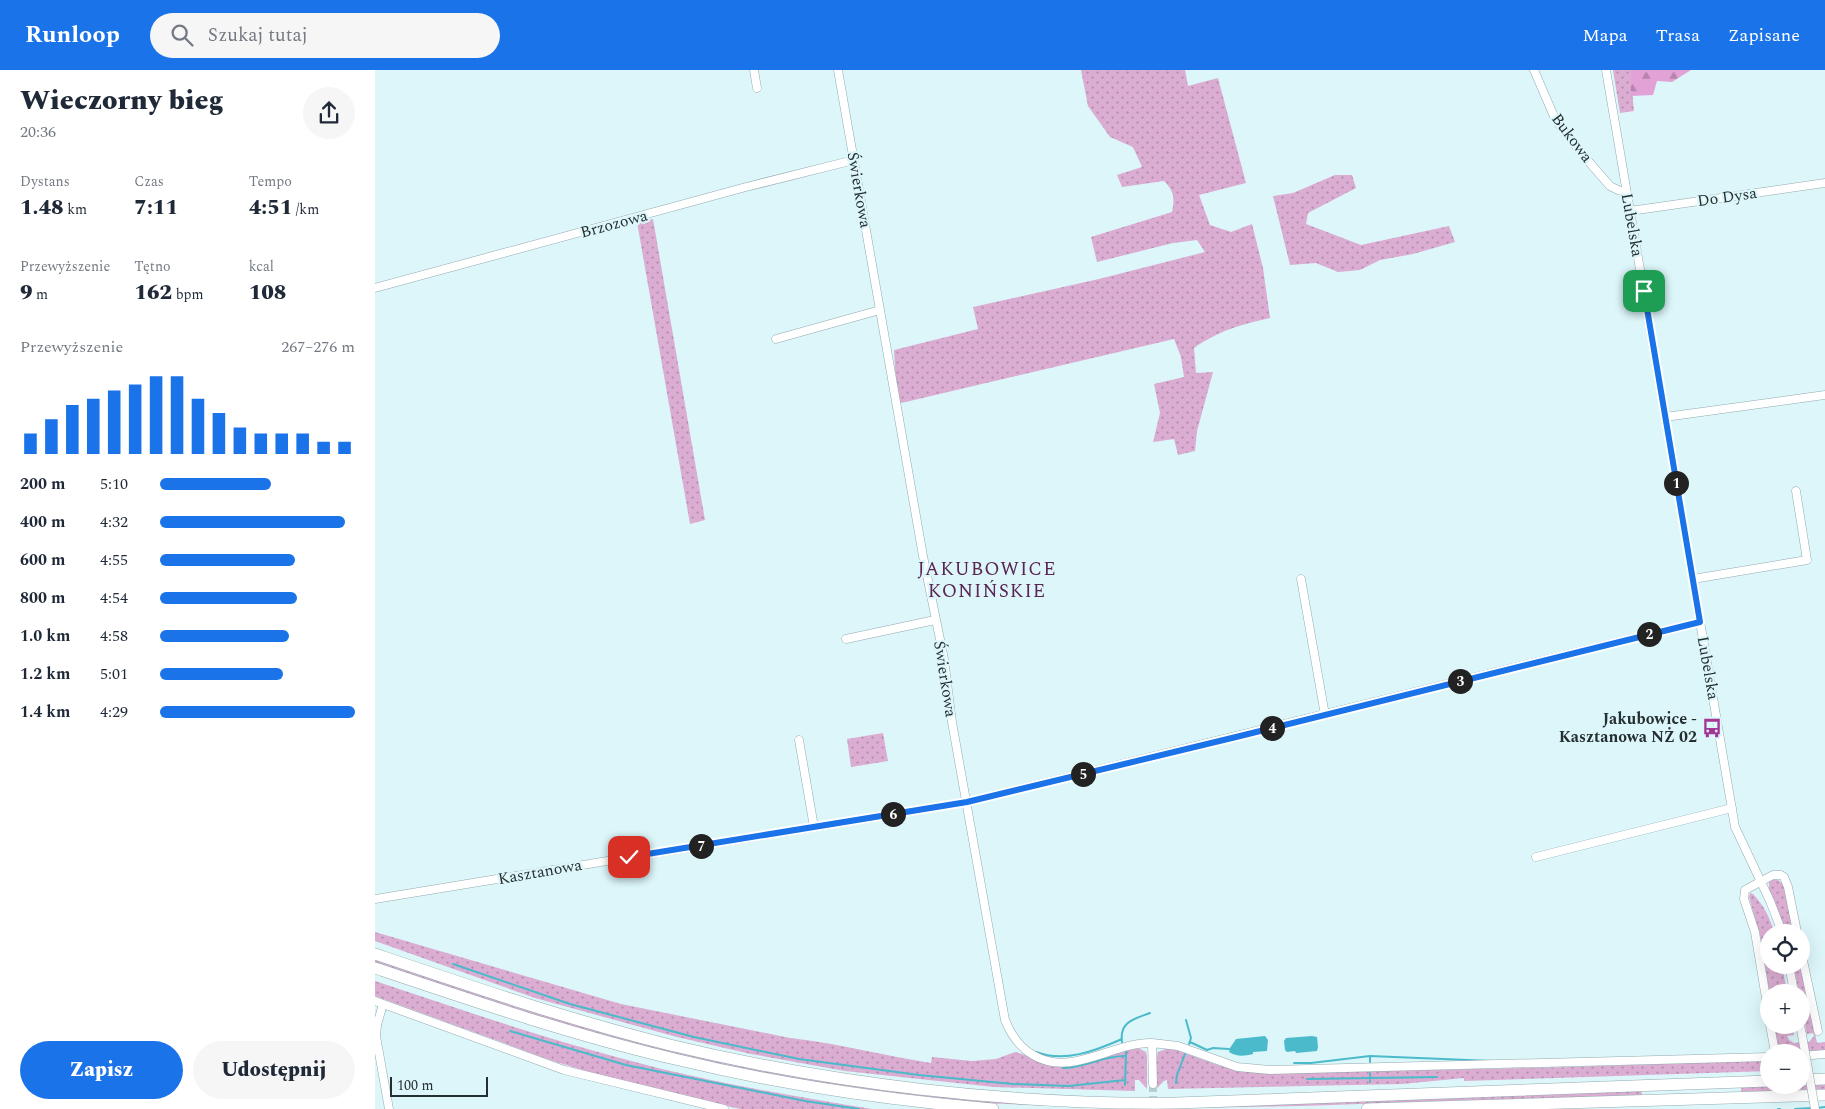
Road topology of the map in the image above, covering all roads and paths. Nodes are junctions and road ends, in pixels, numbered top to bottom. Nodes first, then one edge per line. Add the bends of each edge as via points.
1 (754, 70) edge
2 (838, 70) edge
3 (1534, 70) edge
4 (1606, 70) edge
5 (757, 88) dead end
6 (854, 160) junction
7 (1825, 183) edge
8 (1627, 193) junction
9 (1630, 211) junction
10 (375, 288) edge
11 (880, 310) junction
12 (776, 339) dead end
13 (1825, 395) edge
14 (1665, 417) junction
15 (1796, 491) dead end
16 (1301, 579) dead end
17 (1693, 579) junction
18 (935, 620) junction
19 (1700, 622) junction
20 (847, 639) dead end
21 (1325, 715) junction
22 (799, 740) dead end
23 (967, 802) junction
24 (1732, 808) junction
25 (814, 827) junction
26 (1536, 857) dead end
27 (1760, 881) junction
28 (375, 899) edge
29 (1779, 924) edge
30 (1795, 924) edge
31 (375, 954) edge
32 (375, 968) edge
33 (1806, 974) edge
34 (1764, 984) edge
35 (375, 1001) edge
36 (383, 1004) junction
37 (1818, 1031) dead end
38 (1802, 1034) edge
39 (1152, 1043) junction
40 (1825, 1054) edge
41 (1810, 1055) edge
42 (1760, 1057) edge
43 (1825, 1079) edge
44 (1810, 1080) edge
45 (1760, 1081) edge
46 (1153, 1084) tunnel mouth
47 (1825, 1095) edge
48 (389, 1109) edge
49 (724, 1109) edge
50 (993, 1109) edge
51 (1367, 1109) edge
52 (1815, 1109) edge

1 - 5 street
2 - 6 street, Świerkowa
3 - 8 street, Bukowa via 1556,121 1610,186
4 - 8 street, Lubelska
6 - 10 street, Brzozowa
6 - 11 street, Świerkowa
7 - 9 street, Do Dysa
8 - 9 street, Lubelska
9 - 14 street, Lubelska
11 - 12 street
11 - 18 street, Świerkowa
13 - 14 street
14 - 17 street, Lubelska
15 - 17 street via 1807,560
16 - 21 street
17 - 19 street, Lubelska
18 - 20 street
18 - 23 street, Świerkowa
19 - 21 street, Kasztanowa
19 - 24 street, Lubelska
21 - 23 street, Kasztanowa
22 - 25 street
23 - 25 street, Kasztanowa
23 - 39 street, Świerkowa via 1001,1005 1010,1034 1019,1045 1041,1060 1063,1064 1132,1044
24 - 26 street
24 - 27 street, Lubelska via 1737,832
25 - 28 street, Kasztanowa
27 - 29 street, Lubelska
27 - 30 street via 1773,874 1784,878
27 - 34 street via 1748,887 1743,895 1756,937
31 - 45 highway via 532,1006 673,1045 825,1075 968,1093 1152,1103
32 - 50 highway via 546,1024 680,1061 832,1090
33 - 37 street
35 - 36 street
36 - 48 street via 376,1036
36 - 49 street via 564,1070
38 - 52 street, bridge
39 - 42 street via 1178,1046 1237,1067 1270,1070
39 - 46 street
40 - 41 street
43 - 44 highway
47 - 51 highway

